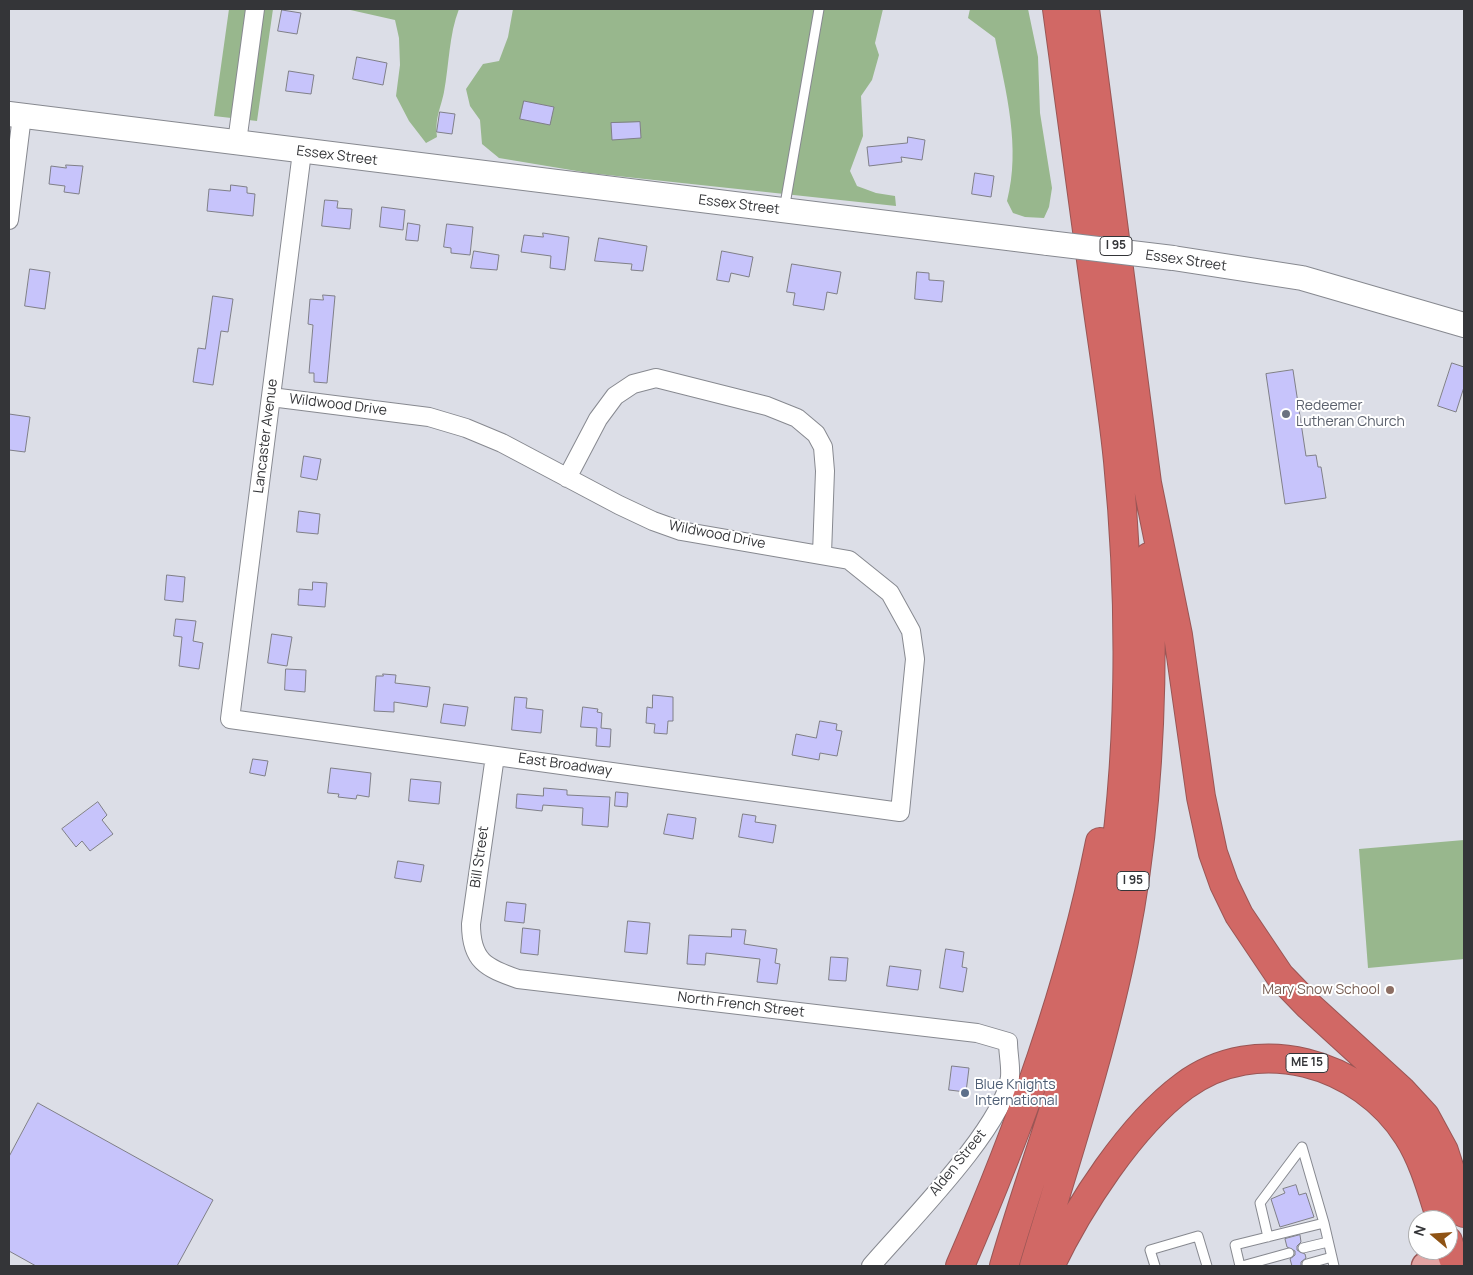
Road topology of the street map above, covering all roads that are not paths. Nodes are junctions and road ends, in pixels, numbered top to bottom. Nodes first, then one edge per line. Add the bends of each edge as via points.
1 (256, 9) edge
2 (818, 9) edge
3 (1057, 9) edge
4 (1085, 9) edge
5 (16, 115) edge
6 (237, 142) junction
7 (302, 152) junction
8 (784, 210) junction
9 (9, 220) edge
10 (1464, 325) edge
11 (271, 397) junction
12 (567, 478) junction
13 (1147, 483) junction
14 (822, 554) junction
15 (230, 719) joint
16 (494, 756) junction
17 (1122, 764) junction
18 (900, 812) joint
19 (478, 958) joint
20 (1008, 1042) joint
21 (1438, 1210) edge
22 (1464, 1213) edge
23 (1324, 1223) junction
24 (1268, 1237) junction
25 (1328, 1242) junction
26 (1303, 1248) dead end
27 (1289, 1253) dead end
28 (1442, 1260) edge
29 (1333, 1262) edge
30 (1307, 1264) dead end
31 (871, 1266) edge
32 (960, 1266) edge
33 (1004, 1266) edge
34 (1034, 1266) edge
35 (1050, 1266) edge
36 (1155, 1266) edge
37 (1207, 1266) edge
38 (1241, 1266) edge
39 (1425, 1266) edge

1 - 6 street
2 - 8 lane
3 - 17 highway, I 95 via 1118,460 1128,661
4 - 13 highway, I 95
5 - 6 street, Essex Street
5 - 9 street
6 - 7 street, Essex Street
7 - 8 street, Essex Street
7 - 11 street, Lancaster Avenue
8 - 10 street, Essex Street, bridge via 1173,258 1302,278
11 - 12 street, Wildwood Drive via 429,417 466,428
11 - 15 street, Lancaster Avenue
12 - 14 street, Wildwood Drive via 680,531
12 - 14 street via 598,419 615,396 633,384 656,378 767,406 797,418 816,434 823,447
13 - 22 highway via 1178,635 1205,817 1224,884 1254,940 1280,976 1425,1116 1444,1151
13 - 34 highway, I 95 via 1150,593 1148,736 1133,886 1106,1019
14 - 18 street, Wildwood Drive via 849,560 878,582 890,593 911,631 916,659
15 - 16 street, East Broadway
16 - 18 street, East Broadway
16 - 19 street, Bill Street via 471,924 471,942
17 - 32 highway via 1107,799 1080,928 1039,1062 1008,1149
17 - 33 highway, I 95 via 1116,850 1096,963 1071,1055
19 - 20 street, North French Street via 495,971 518,979 977,1033
20 - 31 street, Alden Street via 1010,1077 996,1115
21 - 35 highway, ME 15 via 1412,1143 1393,1115 1376,1098 1353,1082 1316,1065 1279,1058 1252,1059 1224,1065 1199,1077 1151,1117 1100,1181
23 - 24 lane
23 - 24 lane via 1302,1147 1260,1203
23 - 25 lane
24 - 38 lane via 1235,1245
25 - 26 lane
25 - 29 lane
27 - 38 lane
28 - 39 main road
29 - 30 lane
36 - 37 lane via 1150,1250 1198,1236

